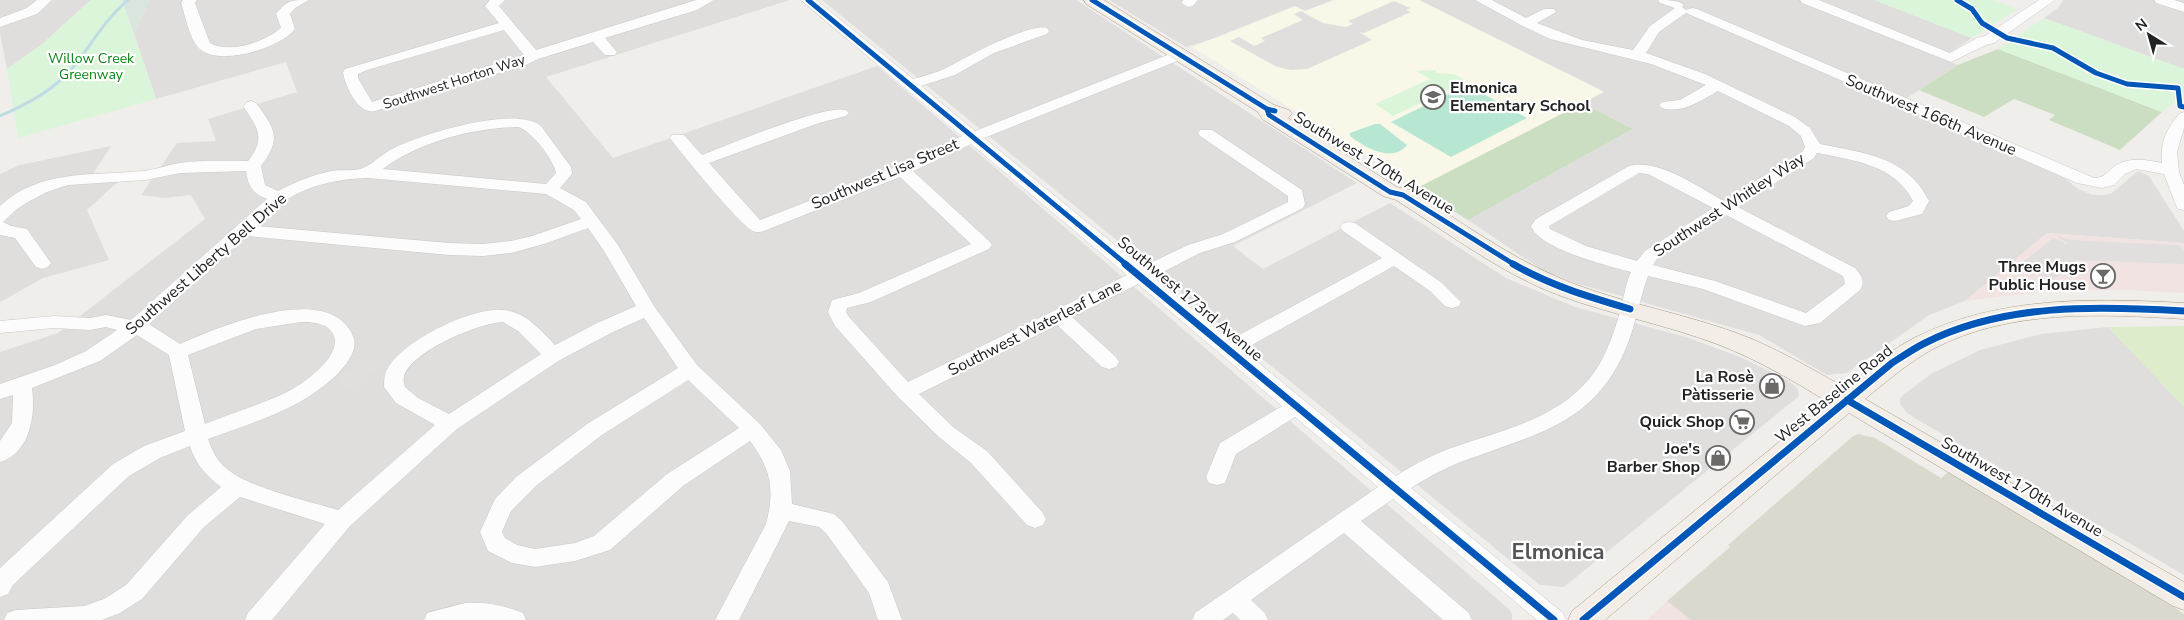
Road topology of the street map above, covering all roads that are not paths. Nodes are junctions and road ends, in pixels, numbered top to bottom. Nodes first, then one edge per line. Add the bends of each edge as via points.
1 (45, 0) edge
2 (190, 0) edge
3 (302, 0) edge
4 (707, 0) edge
5 (808, 0) edge
6 (1092, 0) edge
7 (1482, 0) edge
8 (1703, 0) edge
9 (1807, 0) edge
10 (2048, 0) edge
11 (2161, 0) edge
12 (495, 3) edge
13 (1681, 7) edge
14 (2184, 8) edge
15 (1549, 12) dead end
16 (1528, 22) junction
17 (0, 23) edge
18 (507, 25) junction
19 (1042, 31) dead end
20 (596, 36) junction
21 (1982, 41) joint
22 (610, 52) dead end
23 (1180, 55) junction
24 (1638, 55) junction
25 (533, 56) junction
26 (1951, 58) joint
27 (911, 85) junction
28 (1718, 85) junction
29 (1667, 105) dead end
30 (251, 106) dead end
31 (1267, 109) joint
32 (841, 113) dead end
33 (2184, 117) edge
34 (1206, 133) dead end
35 (973, 137) junction
36 (678, 138) dead end
37 (1813, 146) junction
38 (698, 162) junction
39 (253, 166) junction
40 (902, 170) junction
41 (2170, 171) junction
42 (368, 173) junction
43 (550, 189) junction
44 (1403, 195) joint
45 (279, 196) junction
46 (1298, 199) joint
47 (2184, 204) edge
48 (1725, 208) junction
49 (1895, 216) dead end
50 (0, 218) edge
51 (592, 221) junction
52 (1349, 226) dead end
53 (0, 227) edge
54 (243, 230) junction
55 (1395, 258) junction
56 (42, 263) dead end
57 (1640, 267) junction
58 (1141, 275) junction
59 (1452, 302) dead end
60 (648, 309) junction
61 (1630, 310) junction
62 (2184, 311) edge
63 (1059, 316) junction
64 (0, 318) edge
65 (106, 321) junction
66 (0, 327) edge
67 (135, 327) junction
68 (1229, 349) junction
69 (178, 352) junction
70 (553, 355) junction
71 (1109, 362) dead end
72 (690, 370) junction
73 (22, 385) junction
74 (0, 392) edge
75 (905, 392) junction
76 (1847, 400) junction
77 (1297, 406) junction
78 (450, 424) junction
79 (753, 429) junction
80 (197, 436) junction
81 (0, 454) edge
82 (1217, 477) dead end
83 (237, 487) junction
84 (1395, 488) junction
85 (781, 510) junction
86 (1035, 519) dead end
87 (342, 520) junction
88 (1346, 521) junction
89 (0, 587) edge
90 (2184, 597) edge
91 (1235, 599) junction
92 (0, 612) edge
93 (14, 620) edge
94 (257, 620) edge
95 (436, 620) edge
96 (514, 620) edge
97 (727, 620) edge
98 (890, 620) edge
99 (1204, 620) edge
100 (1256, 620) edge
101 (1460, 620) edge
102 (1554, 620) edge
103 (1583, 620) edge

1 - 17 street via 32,11
2 - 3 street via 188,3 205,46 225,52 274,41 284,35 288,29 283,14 290,5
4 - 20 street
5 - 27 street, Southwest 173rd Avenue
6 - 23 main road, Southwest 170th Avenue
7 - 16 street
8 - 13 street
9 - 26 street
10 - 21 street via 1989,40
11 - 14 street
12 - 18 street
13 - 24 street via 1648,34
13 - 41 street, Southwest 166th Avenue via 2083,180 2105,183 2134,164
15 - 16 street
16 - 24 street via 1562,39
18 - 25 street
18 - 25 street, Southwest Horton Way via 362,67 350,72 351,78 370,108
19 - 27 street via 988,50 950,72
20 - 22 street
20 - 25 street
21 - 26 street
23 - 31 main road, Southwest 170th Avenue
23 - 35 street, Southwest Lisa Street
24 - 28 street
27 - 35 street, Southwest 173rd Avenue
28 - 29 street via 1683,104
28 - 37 street via 1802,127
30 - 39 street via 268,130 267,141
31 - 44 main road, Southwest 170th Avenue via 1269,115 1390,192
32 - 38 street via 814,119
33 - 41 street via 2171,136 2168,153
34 - 46 street via 1296,194
35 - 40 street, Southwest Lisa Street
35 - 58 street, Southwest 173rd Avenue
36 - 38 street
37 - 48 street, Southwest Whitley Way via 1808,155
37 - 49 street via 1875,162 1909,181 1918,190 1921,201 1916,210
38 - 40 street, Southwest Lisa Street via 758,227
39 - 45 street via 257,186
39 - 50 street via 179,168 148,176 78,178 58,182 13,203
40 - 75 street via 983,245 864,298 839,304 837,312 842,321
41 - 47 street
42 - 43 street, Southwest Liberty Bell Drive
42 - 43 street via 401,151 477,126 518,122 530,125 538,132 563,166 564,174
42 - 45 street, Southwest Liberty Bell Drive via 325,176
43 - 51 street, Southwest Liberty Bell Drive via 580,206
44 - 61 main road, Southwest 170th Avenue via 1534,276
45 - 54 street, Southwest Liberty Bell Drive
46 - 58 street, Southwest Waterleaf Lane via 1297,204 1229,238 1194,249
48 - 57 street, Southwest Whitley Way via 1651,254
48 - 57 street via 1643,168 1635,169 1540,226 1542,232 1573,248
48 - 57 street via 1848,272 1854,279 1854,286 1813,318 1805,320 1748,297
51 - 54 street via 538,240 483,250
51 - 60 street, Southwest Liberty Bell Drive
52 - 55 street
53 - 56 street via 21,233
54 - 67 street, Southwest Liberty Bell Drive
55 - 59 street
55 - 68 street
57 - 61 street, Southwest Whitley Way
58 - 63 street, Southwest Waterleaf Lane
58 - 68 street, Southwest 173rd Avenue
60 - 70 street
60 - 72 street, Southwest Liberty Bell Drive
61 - 76 main road, Southwest 170th Avenue via 1688,325 1754,350
61 - 84 street, Southwest Whitley Way via 1613,359 1576,404 1538,428 1460,453 1419,472
62 - 76 main road, West Baseline Road via 2084,308 2035,312 1984,322 1934,339 1905,354
63 - 71 street
63 - 75 street, Southwest Waterleaf Lane
64 - 65 street via 74,312 102,315
65 - 66 street
65 - 67 street
67 - 69 street via 155,335
67 - 73 street, Southwest Liberty Bell Drive via 93,356
68 - 77 street, Southwest 173rd Avenue
69 - 80 street
69 - 80 street via 237,328 284,316 325,318 336,323 343,332 345,342 340,358 308,388 288,400
70 - 78 street
70 - 78 street via 520,323 502,315 463,323 434,339 401,366 393,376 394,386 401,397
72 - 79 street, Southwest Liberty Bell Drive
72 - 79 street via 610,417 533,475 499,511 491,532 496,544 512,554 535,558 575,552 602,543 675,480
73 - 74 street, Southwest Liberty Bell Drive
73 - 81 street via 25,411 21,428
75 - 86 street via 946,432 979,457
76 - 90 main road, Southwest 170th Avenue
76 - 103 main road, West Baseline Road
77 - 82 street via 1226,449
77 - 84 street, Southwest 173rd Avenue
78 - 87 street
79 - 85 street, Southwest Liberty Bell Drive via 773,456 779,471
80 - 83 street via 203,454 218,474
80 - 89 street via 152,452 121,470 4,578
83 - 87 street
83 - 93 street via 196,521 134,592 112,606 84,616
84 - 88 street, Southwest Whitley Way
84 - 102 street, Southwest 173rd Avenue
85 - 97 street, Southwest Liberty Bell Drive via 777,525
85 - 98 street via 826,520 834,527 880,589
87 - 94 street
88 - 91 street, Southwest Whitley Way
88 - 101 street
91 - 99 street, Southwest Whitley Way
91 - 100 street
92 - 93 street
95 - 96 street via 449,615 483,613

